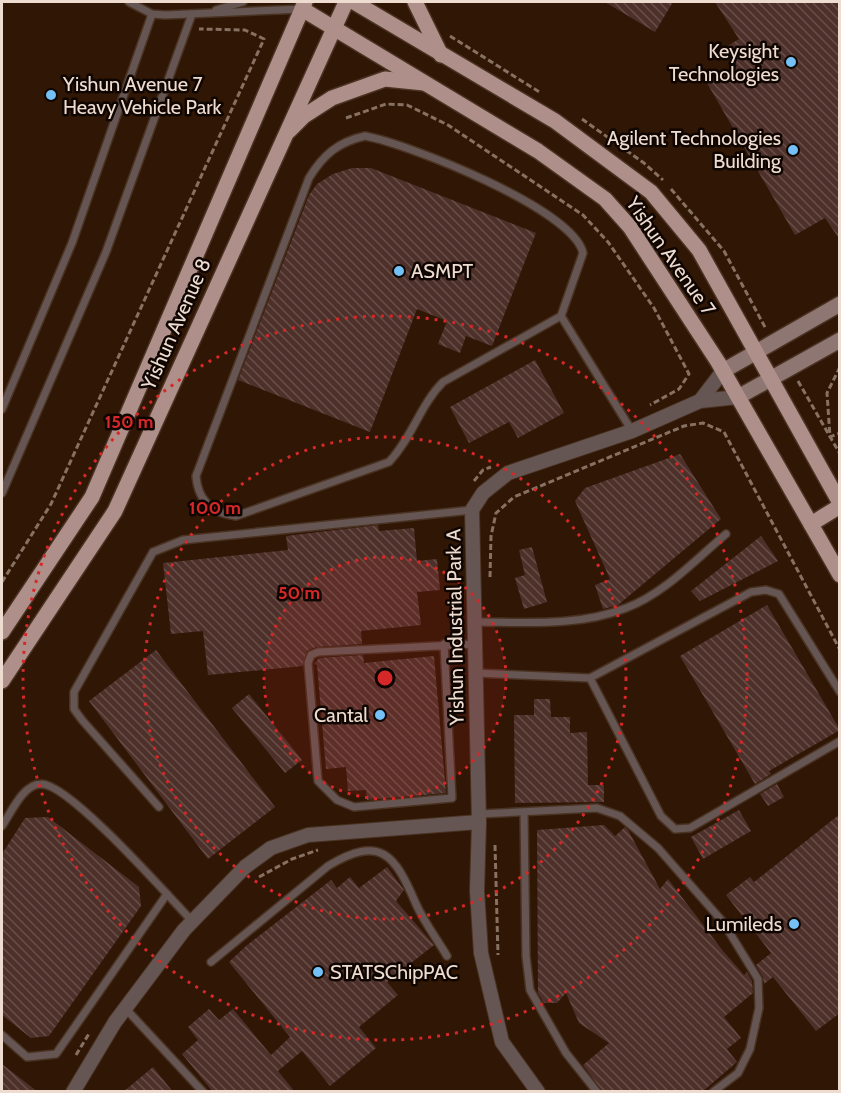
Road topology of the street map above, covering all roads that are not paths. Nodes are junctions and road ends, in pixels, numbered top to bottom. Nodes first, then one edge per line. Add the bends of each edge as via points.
1 (129, 2) edge
2 (243, 2) edge
3 (346, 2) edge
4 (354, 2) edge
5 (415, 2) edge
6 (303, 5) edge
7 (205, 13) junction
8 (152, 14) junction
9 (192, 14) junction
10 (333, 27) junction
11 (441, 55) junction
12 (430, 84) junction
13 (283, 137) junction
14 (840, 304) edge
15 (561, 316) junction
16 (840, 340) edge
17 (757, 352) junction
18 (723, 371) junction
19 (771, 379) junction
20 (738, 397) junction
21 (700, 401) junction
22 (2, 409) edge
23 (632, 431) junction
24 (2, 493) edge
25 (840, 505) edge
26 (472, 510) junction
27 (811, 524) junction
28 (726, 534) dead end
29 (840, 575) edge
30 (474, 621) junction
31 (2, 632) edge
32 (444, 644) junction
33 (475, 644) junction
34 (476, 674) junction
35 (590, 678) junction
36 (2, 681) edge
37 (840, 692) edge
38 (840, 741) edge
39 (159, 807) dead end
40 (524, 812) junction
41 (479, 818) junction
42 (2, 826) edge
43 (167, 894) junction
44 (192, 921) junction
45 (447, 956) dead end
46 (211, 962) dead end
47 (125, 1008) junction
48 (2, 1035) edge
49 (72, 1092) edge
50 (203, 1092) edge
51 (538, 1092) edge
52 (597, 1092) edge
53 (713, 1092) edge

1 - 8 lane
2 - 7 lane
3 - 10 main road, Yishun Avenue 8
4 - 11 main road, Yishun Avenue 7
5 - 11 main road
6 - 7 lane
6 - 10 main road, Yishun Avenue 7
6 - 31 main road, Yishun Avenue 8 via 92,497
7 - 9 lane
8 - 9 lane
8 - 22 lane via 72,243
9 - 24 lane via 106,252
10 - 12 main road, Yishun Avenue 7
10 - 13 main road, Yishun Avenue 8
11 - 17 main road, Yishun Avenue 7 via 555,121 651,192 699,250
12 - 13 main road via 386,79 332,98 304,116
12 - 18 main road, Yishun Avenue 7 via 538,151 605,199 636,236
13 - 36 main road, Yishun Avenue 8 via 116,511
14 - 17 main road
15 - 15 lane via 583,253 575,236 474,173 384,139 365,136 346,140 319,162 309,178 196,476 202,500 223,514 236,516 389,462 402,448 430,395 443,382
15 - 23 lane
16 - 19 main road
17 - 18 main road
17 - 19 main road, Yishun Avenue 7
18 - 20 main road, Yishun Avenue 7
18 - 21 street, Yishun Industrial Park A
19 - 20 main road
19 - 25 main road, Yishun Avenue 7
20 - 21 street, Yishun Industrial Park A
20 - 27 main road, Yishun Avenue 7
21 - 23 street, Yishun Industrial Park A
23 - 26 street, Yishun Industrial Park A via 508,473 483,493
25 - 27 main road
26 - 30 street, Yishun Industrial Park A
26 - 39 lane via 183,540 153,552 74,692 74,708
27 - 29 main road, Yishun Avenue 7
28 - 30 lane via 666,585 626,608 565,622
30 - 33 street, Yishun Industrial Park A
32 - 32 lane via 311,655 308,663 318,781 325,791 354,807 452,798
32 - 33 lane
33 - 34 street, Yishun Industrial Park A
34 - 35 lane
34 - 41 street, Yishun Industrial Park A
35 - 37 lane via 751,592 765,590 779,594
35 - 38 lane via 661,816 675,829 690,828
40 - 41 lane
40 - 52 lane via 530,990 566,1053
40 - 53 lane via 597,808 620,816 658,848 723,922 758,979 759,1008 750,1049 738,1073
41 - 44 street via 308,835 271,848 245,867
41 - 51 street, Yishun Industrial Park A via 477,891 481,953 502,1042
42 - 43 lane via 28,789 39,783 52,785 107,831
43 - 44 lane
43 - 48 lane via 56,1054 27,1057
44 - 47 street
45 - 46 lane via 395,861 376,851 362,851 328,866
47 - 49 street
47 - 50 lane

